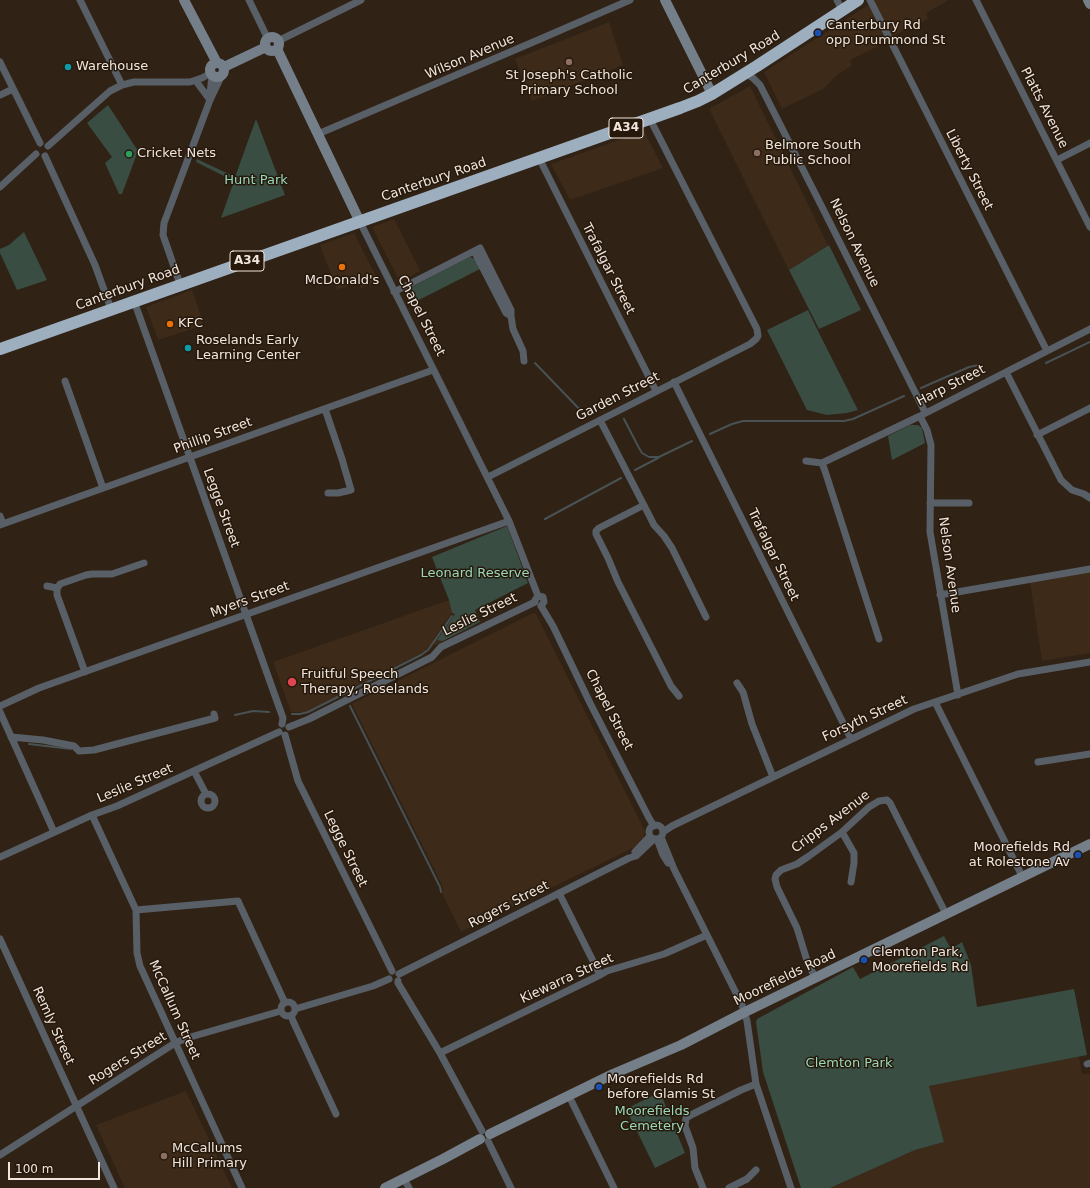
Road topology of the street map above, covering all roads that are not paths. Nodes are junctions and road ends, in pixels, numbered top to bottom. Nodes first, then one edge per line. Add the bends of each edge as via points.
1 (80, 0) edge
2 (184, 0) edge
3 (249, 0) edge
4 (361, 0) edge
5 (630, 0) edge
6 (665, 0) edge
7 (858, 0) edge
8 (870, 0) edge
9 (976, 0) edge
10 (1088, 0) edge
11 (1090, 4) edge
12 (840, 5) edge
13 (267, 43) junction
14 (278, 45) junction
15 (0, 62) edge
16 (757, 66) junction
17 (217, 71) junction
18 (745, 73) junction
19 (196, 80) junction
20 (122, 85) junction
21 (760, 86) junction
22 (13, 89) junction
23 (712, 94) junction
24 (0, 95) edge
25 (210, 100) junction
26 (650, 119) junction
27 (318, 134) junction
28 (1090, 143) edge
29 (44, 145) junction
30 (36, 154) junction
31 (45, 156) junction
32 (539, 158) junction
33 (1056, 160) junction
34 (0, 187) edge
35 (360, 222) junction
36 (1090, 227) edge
37 (180, 284) junction
38 (394, 292) junction
39 (134, 301) junction
40 (111, 309) junction
41 (1090, 329) edge
42 (0, 349) edge
43 (1047, 351) junction
44 (524, 361) dead end
45 (433, 370) junction
46 (1006, 372) junction
47 (65, 381) dead end
48 (674, 382) junction
49 (656, 391) junction
50 (1090, 408) edge
51 (325, 409) junction
52 (922, 414) junction
53 (600, 420) junction
54 (1037, 435) junction
55 (190, 457) junction
56 (806, 461) dead end
57 (822, 463) junction
58 (488, 477) junction
59 (103, 488) junction
60 (328, 493) dead end
61 (1090, 498) edge
62 (930, 503) junction
63 (970, 503) dead end
64 (644, 505) junction
65 (0, 516) edge
66 (509, 521) junction
67 (1, 524) edge
68 (144, 563) dead end
69 (1090, 569) edge
70 (47, 586) dead end
71 (58, 588) junction
72 (940, 595) junction
73 (538, 601) junction
74 (246, 614) junction
75 (706, 617) dead end
76 (879, 639) dead end
77 (1090, 662) edge
78 (85, 672) junction
79 (737, 683) dead end
80 (958, 695) junction
81 (679, 696) dead end
82 (935, 702) junction
83 (0, 706) edge
84 (0, 712) edge
85 (214, 714) dead end
86 (286, 726) junction
87 (282, 734) junction
88 (11, 737) junction
89 (851, 739) junction
90 (1090, 754) edge
91 (1038, 762) dead end
92 (194, 771) junction
93 (773, 777) junction
94 (206, 794) dead end
95 (92, 815) junction
96 (654, 826) junction
97 (54, 832) junction
98 (842, 832) junction
99 (657, 837) junction
100 (1090, 844) edge
101 (643, 850) junction
102 (664, 855) junction
103 (0, 857) edge
104 (629, 858) junction
105 (674, 869) junction
106 (1022, 876) junction
107 (851, 882) dead end
108 (560, 893) junction
109 (136, 910) junction
110 (946, 914) junction
111 (707, 935) junction
112 (0, 939) edge
113 (396, 975) junction
114 (600, 975) junction
115 (816, 977) junction
116 (285, 1003) junction
117 (281, 1011) junction
118 (293, 1012) junction
119 (744, 1012) junction
120 (175, 1043) junction
121 (440, 1053) junction
122 (756, 1084) junction
123 (569, 1096) junction
124 (76, 1106) junction
125 (336, 1114) dead end
126 (485, 1136) junction
127 (0, 1155) edge
128 (756, 1170) dead end
129 (404, 1178) junction
130 (114, 1188) edge
131 (242, 1188) edge
132 (385, 1188) edge
133 (409, 1188) edge
134 (511, 1188) edge
135 (614, 1188) edge
136 (703, 1188) edge
137 (730, 1188) edge
138 (792, 1188) edge

1 - 20 street
2 - 17 main road
3 - 13 street
4 - 14 street
5 - 27 street, Wilson Avenue
6 - 23 main road
7 - 12 highway, Canterbury Road / A34
8 - 43 street, Liberty Street
9 - 33 street, Platts Avenue
10 - 11 main road
12 - 16 highway, Canterbury Road / A34
13 - 14 main road via 271,50
13 - 17 main road
14 - 27 main road, Chapel Street
15 - 22 street
16 - 18 highway, Canterbury Road / A34
16 - 21 street, Nelson Avenue
17 - 19 street
17 - 25 street
18 - 21 street, Nelson Avenue
18 - 23 highway, Canterbury Road / A34
19 - 20 street via 134,82
19 - 25 street
20 - 29 street via 110,91
21 - 52 street, Nelson Avenue via 822,205
22 - 24 street
22 - 29 street
23 - 26 highway, Canterbury Road / A34
25 - 37 street via 162,229
26 - 32 highway, Canterbury Road / A34
26 - 48 street, Garden Street via 757,328 758,336 750,344
27 - 35 main road, Chapel Street
28 - 33 street
29 - 30 street via 36,147
29 - 31 street via 48,153
30 - 31 street
30 - 34 street
31 - 40 street via 95,265
32 - 35 highway, Canterbury Road / A34
32 - 49 street, Trafalgar Street
33 - 36 street, Platts Avenue
35 - 37 highway, Canterbury Road / A34
35 - 38 street, Chapel Street
37 - 39 highway, Canterbury Road / A34
38 - 44 street via 477,250 506,313 511,316 512,328 523,351
38 - 45 street, Chapel Street
39 - 40 highway, Canterbury Road / A34
39 - 55 street, Legge Street
40 - 42 highway, Canterbury Road / A34
41 - 43 street, Harp Street
43 - 46 street, Harp Street
45 - 51 street, Phillip Street
45 - 58 street, Chapel Street
46 - 52 street, Harp Street
46 - 54 street
47 - 59 street
48 - 49 street, Garden Street
48 - 89 street, Trafalgar Street
49 - 53 street, Garden Street
50 - 54 street
51 - 55 street, Phillip Street
51 - 60 street via 351,490
52 - 57 street, Harp Street
52 - 62 street, Nelson Avenue via 931,445
53 - 58 street, Garden Street
53 - 64 street
54 - 61 street via 1061,480 1072,490
55 - 59 street, Phillip Street
55 - 74 street, Legge Street
56 - 57 street
57 - 76 street
58 - 66 street, Chapel Street
59 - 67 street, Phillip Street
62 - 63 street
62 - 72 street, Nelson Avenue via 930,532
64 - 75 street via 654,525 672,548
64 - 81 street via 597,529 596,534 671,686
65 - 67 street
66 - 73 street, Chapel Street
66 - 74 street, Myers Street
68 - 71 street via 112,574 86,575 63,583
69 - 72 street
70 - 71 street
71 - 78 street via 57,594
72 - 80 street, Nelson Avenue
73 - 86 street, Leslie Street via 441,647 432,657 309,719
73 - 96 street, Chapel Street
74 - 78 street, Myers Street
74 - 86 street, Legge Street
77 - 80 street, Forsyth Street via 1018,674
78 - 83 street, Myers Street via 39,688
79 - 93 street via 743,692 752,724
80 - 82 street, Forsyth Street
82 - 89 street, Forsyth Street via 914,708
82 - 106 street
84 - 88 street
85 - 88 street via 215,718 94,750 79,751 74,746
86 - 87 street via 289,731
87 - 92 street, Leslie Street
87 - 113 street, Legge Street via 298,781
88 - 97 street
89 - 93 street, Forsyth Street
90 - 91 street
92 - 94 street
92 - 95 street, Leslie Street
93 - 99 street, Forsyth Street via 672,826
95 - 97 street, Leslie Street
95 - 109 street, McCallum Street
96 - 99 street via 650,830
96 - 99 street via 660,827
97 - 103 street, Leslie Street
98 - 107 street via 854,853
98 - 110 street, Cripps Avenue via 874,803 888,801
98 - 115 street, Cripps Avenue via 803,860 781,870 775,879 797,928 808,964
99 - 101 street, Rogers Street
99 - 102 street
99 - 104 street, Rogers Street
99 - 105 street
100 - 106 main road, Moorefields Road
101 - 102 street via 654,847
101 - 104 street, Rogers Street
102 - 105 street
104 - 108 street, Rogers Street
105 - 111 street
106 - 110 main road, Moorefields Road
108 - 113 street, Rogers Street
108 - 114 street
109 - 116 street via 238,902
109 - 120 street, McCallum Street via 137,953 140,966
110 - 115 main road, Moorefields Road
111 - 114 street, Kiewarra Street via 664,954
111 - 119 street
112 - 124 street, Remly Street
113 - 118 street via 389,974 389,979 372,986
113 - 121 street, Legge Street via 398,983
114 - 121 street, Kiewarra Street
115 - 119 main road, Moorefields Road
116 - 117 street
116 - 118 street via 292,1003
117 - 118 street via 285,1015
117 - 120 street, Rogers Street
118 - 125 street via 294,1024
119 - 122 street
119 - 123 main road, Moorefields Road via 681,1045
120 - 124 street, Rogers Street
120 - 131 street, McCallum Street
121 - 126 street, Legge Street
122 - 136 street via 686,1118 684,1126 693,1148 694,1168
122 - 138 street
123 - 126 main road, Moorefields Road
123 - 135 street
124 - 127 street, Rogers Street
124 - 130 street, Remly Street
126 - 129 main road, Moorefields Road
126 - 134 street, Legge Street
128 - 137 street
129 - 132 main road, Moorefields Road
129 - 133 street

